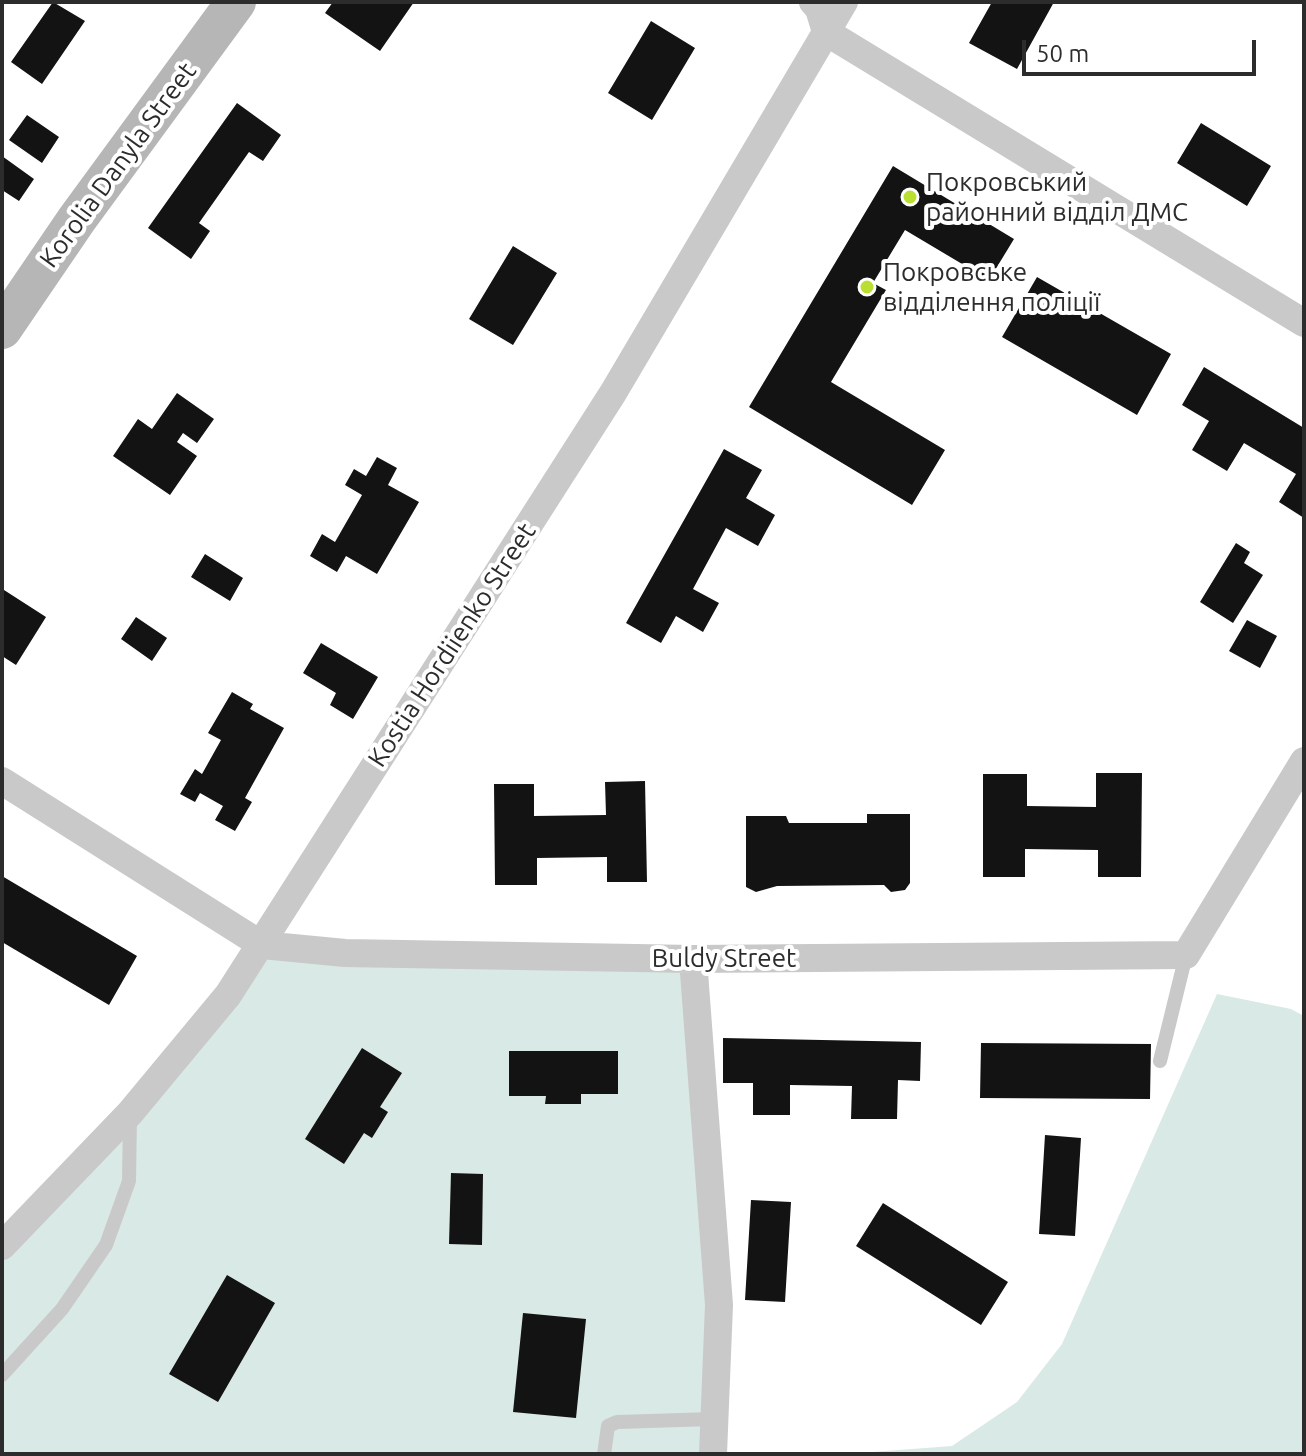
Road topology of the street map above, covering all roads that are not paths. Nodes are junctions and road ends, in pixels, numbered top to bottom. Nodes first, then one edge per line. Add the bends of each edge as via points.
1 (234, 2) edge
2 (813, 2) edge
3 (844, 2) edge
4 (826, 32) junction
5 (1304, 323) edge
6 (2, 329) edge
7 (1304, 761) edge
8 (2, 781) edge
9 (262, 945) junction
10 (1186, 955) junction
11 (693, 959) junction
12 (1160, 1061) dead end
13 (130, 1113) junction
14 (2, 1246) edge
15 (2, 1375) edge
16 (713, 1419) junction
17 (604, 1454) edge
18 (713, 1454) edge

1 - 6 main road, Korolia Danyla Street
2 - 4 street
3 - 4 street, Kostia Hordiienko Street
4 - 5 street
4 - 9 street, Kostia Hordiienko Street via 613,393
7 - 10 street
8 - 9 street
9 - 11 street, Buldy Street via 345,953
9 - 13 street, Kostia Hordiienko Street
10 - 11 street, Buldy Street
10 - 12 lane
11 - 16 street via 719,1305
13 - 14 street, Kostia Hordiienko Street
13 - 15 lane via 129,1181 106,1245 62,1309
16 - 17 lane via 617,1422 608,1426
16 - 18 street

